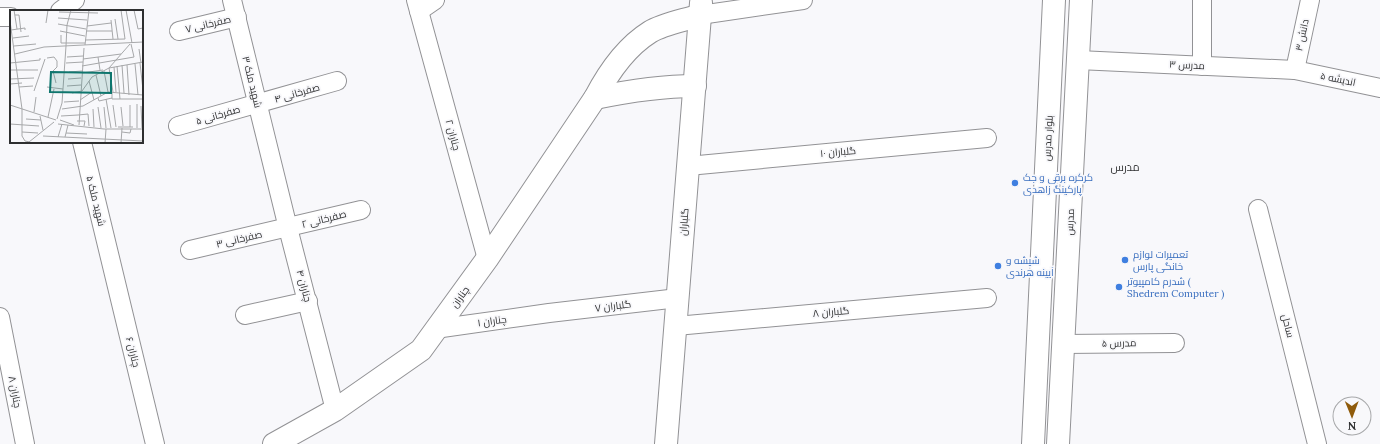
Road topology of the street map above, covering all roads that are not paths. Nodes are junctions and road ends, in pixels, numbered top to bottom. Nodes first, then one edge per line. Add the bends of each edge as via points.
1 (75, 0) edge
2 (232, 0) edge
3 (435, 0) edge
4 (803, 0) edge
5 (1054, 0) edge
6 (1081, 0) edge
7 (1202, 0) edge
8 (1310, 0) edge
9 (418, 6) edge
10 (701, 8) edge
11 (61, 10) edge
12 (236, 17) junction
13 (179, 31) dead end
14 (1078, 60) junction
15 (1202, 66) junction
16 (1295, 70) junction
17 (337, 82) dead end
18 (695, 86) junction
19 (1380, 88) edge
20 (595, 98) junction
21 (257, 104) junction
22 (178, 126) dead end
23 (987, 138) dead end
24 (82, 143) edge
25 (273, 163) joint
26 (1046, 163) junction
27 (1073, 163) junction
28 (688, 166) junction
29 (1258, 209) dead end
30 (361, 210) dead end
31 (288, 228) junction
32 (190, 250) dead end
33 (487, 259) junction
34 (110, 260) joint
35 (678, 298) junction
36 (987, 298) dead end
37 (308, 301) junction
38 (549, 313) joint
39 (245, 315) dead end
40 (0, 317) edge
41 (676, 326) junction
42 (435, 329) junction
43 (1175, 343) dead end
44 (1063, 344) junction
45 (335, 410) junction
46 (25, 444) edge
47 (155, 444) edge
48 (274, 444) edge
49 (666, 444) edge
50 (1033, 444) edge
51 (1058, 444) edge
52 (1317, 444) edge

1 - 11 street
2 - 12 street, ۳ شهید ملک
3 - 9 street
4 - 10 street
5 - 26 street, بلوار مدرس
6 - 14 street, مدرس
7 - 15 street
8 - 16 street, دانش ۳
9 - 33 street, ۲ چناران
10 - 18 street, گلباران
10 - 20 street, چناران via 651,32 627,52 606,76
12 - 13 street, صفرخانی ۷
12 - 21 street, ۳ شهید ملک
14 - 15 street, مدرس ۳
14 - 27 street, مدرس
15 - 16 street, مدرس ۳
16 - 19 street, اندیشه ۵
17 - 21 street, صفرخانی ۴
18 - 20 street via 662,86
18 - 28 street, گلباران
20 - 33 street, چناران
21 - 22 street, صفرخانی ۵
21 - 25 street, ۳ شهید ملک
23 - 28 street, گلباران ۱۰
24 - 34 street, شهید ملک ۵
25 - 31 street, ۴ چناران
26 - 27 street
26 - 50 street, بلوار مدرس
27 - 44 street, مدرس
28 - 35 street, گلباران
29 - 52 street, ساحل
30 - 31 street, صفرخانی ۲
31 - 32 street, صفرخانی ۳
31 - 37 street, ۴ چناران
33 - 42 street, چناران
34 - 47 street, چناران ۶
35 - 38 street, ۷ گلباران
35 - 41 street, گلباران
36 - 41 street, گلباران ۸
37 - 39 street
37 - 45 street, ۴ چناران
38 - 42 street, چناران ۱
40 - 46 street, چناران ۸
41 - 49 street, گلباران
42 - 45 street, چناران via 421,350
43 - 44 street, مدرس ۵
44 - 51 street, مدرس
45 - 48 street, چناران

